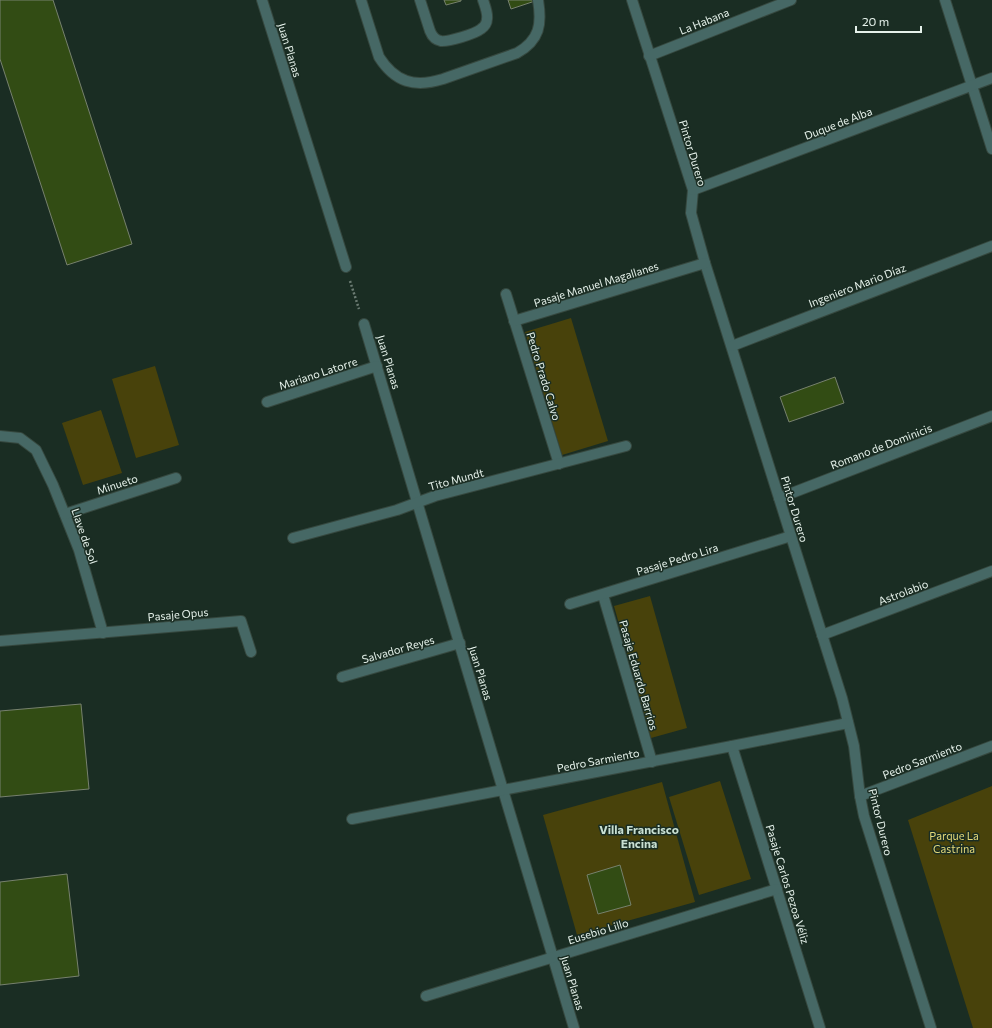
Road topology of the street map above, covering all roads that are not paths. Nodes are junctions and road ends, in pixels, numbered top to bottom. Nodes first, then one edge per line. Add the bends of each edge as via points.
1 (262, 0) edge
2 (361, 0) edge
3 (420, 0) edge
4 (483, 0) edge
5 (538, 0) edge
6 (632, 0) edge
7 (790, 0) edge
8 (945, 0) edge
9 (649, 56) junction
10 (992, 78) edge
11 (972, 86) junction
12 (992, 150) edge
13 (693, 190) junction
14 (992, 246) edge
15 (705, 263) junction
16 (346, 267) road end
17 (506, 294) dead end
18 (514, 321) junction
19 (364, 324) road end
20 (732, 346) junction
21 (377, 366) junction
22 (267, 402) dead end
23 (992, 416) edge
24 (0, 436) edge
25 (626, 446) dead end
26 (558, 464) junction
27 (176, 478) dead end
28 (779, 498) junction
29 (418, 502) junction
30 (65, 514) junction
31 (791, 536) junction
32 (293, 538) dead end
33 (992, 571) edge
34 (603, 595) junction
35 (570, 604) dead end
36 (103, 633) junction
37 (822, 635) junction
38 (0, 642) edge
39 (460, 643) junction
40 (251, 652) dead end
41 (342, 677) dead end
42 (848, 723) junction
43 (732, 746) junction
44 (992, 746) edge
45 (652, 762) junction
46 (503, 790) junction
47 (860, 796) junction
48 (352, 819) dead end
49 (777, 889) junction
50 (553, 957) junction
51 (426, 996) dead end
52 (574, 1028) edge
53 (820, 1028) edge
54 (931, 1028) edge

1 - 16 street, Juan Planas
2 - 5 street via 379,57 384,65 397,77 420,84 431,83 525,49 539,29
3 - 4 street via 432,36 443,42 481,30 488,18
6 - 9 street, Pintor Durero
7 - 9 street, La Habana
8 - 11 street
9 - 13 street, Pintor Durero
10 - 11 street, Duque de Alba
11 - 12 street
11 - 13 street, Duque de Alba
13 - 15 street, Pintor Durero via 691,213
14 - 20 street, Ingeniero Mario Díaz
15 - 18 street, Pasaje Manuel Magallanes
15 - 20 street, Pintor Durero
17 - 18 street, Pedro Prado Calvo
18 - 26 street, Pedro Prado Calvo
19 - 21 street, Juan Planas
20 - 28 street, Pintor Durero
21 - 22 street, Mariano Latorre
21 - 29 street, Juan Planas
23 - 28 street, Romano de Dominicis
24 - 30 street, Llave de Sol via 20,438 36,450
25 - 26 street, Tito Mundt
26 - 29 street, Tito Mundt
27 - 30 street, Minueto
28 - 31 street, Pintor Durero
29 - 32 street, Tito Mundt
29 - 39 street, Juan Planas
30 - 36 street, Llave de Sol via 79,550
31 - 34 street, Pasaje Pedro Lira
31 - 37 street, Pintor Durero
33 - 37 street, Astrolabio
34 - 35 street, Pasaje Pedro Lira
34 - 45 street, Pasaje Eduardo Barrios
36 - 38 street, Pasaje Opus
36 - 40 street, Pasaje Opus via 241,621
37 - 42 street, Pintor Durero
39 - 41 street, Salvador Reyes
39 - 46 street, Juan Planas
42 - 43 street, Pedro Sarmiento
42 - 47 street, Pintor Durero via 854,746
43 - 45 street, Pedro Sarmiento
43 - 49 street, Pasaje Carlos Pezoa Véliz
44 - 47 street, Pedro Sarmiento
45 - 46 street, Pedro Sarmiento
46 - 48 street, Pedro Sarmiento
46 - 50 street, Juan Planas
47 - 54 street, Pintor Durero via 870,837
49 - 50 street, Eusebio Lillo
49 - 53 street, Pasaje Carlos Pezoa Véliz
50 - 51 street, Eusebio Lillo
50 - 52 street, Juan Planas

